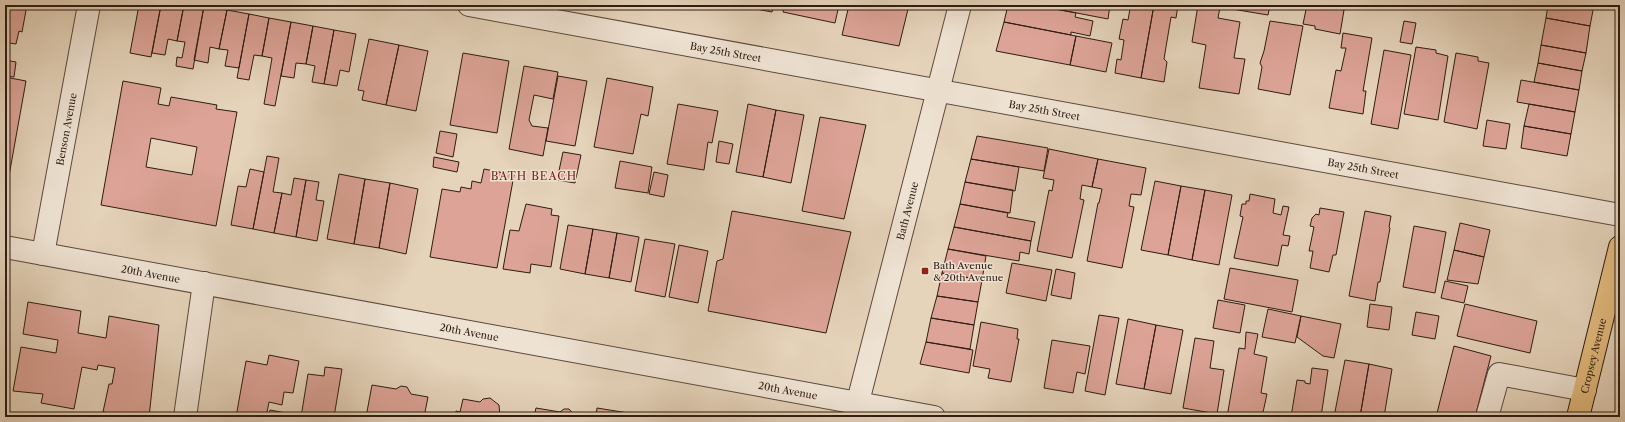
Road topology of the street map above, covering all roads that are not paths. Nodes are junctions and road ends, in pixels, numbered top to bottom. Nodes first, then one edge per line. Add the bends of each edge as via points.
1 (89, 5) edge
2 (469, 5) edge
3 (960, 5) edge
4 (938, 91) junction
5 (1620, 215) edge
6 (5, 247) edge
7 (1620, 247) edge
8 (43, 254) junction
9 (204, 282) junction
10 (1585, 390) junction
11 (856, 410) edge
12 (185, 417) edge
13 (934, 417) edge
14 (1487, 417) edge
15 (1578, 417) edge

1 - 8 street, Benson Avenue
2 - 4 street, Bay 25th Street
3 - 4 street, Bath Avenue
4 - 5 street, Bay 25th Street
4 - 11 street, Bath Avenue
6 - 8 street, 20th Avenue
7 - 10 main road, Cropsey Avenue
8 - 9 street, 20th Avenue
9 - 11 street, 20th Avenue
9 - 12 street
10 - 14 street via 1499,374
10 - 15 main road, Cropsey Avenue
11 - 13 street, 20th Avenue

